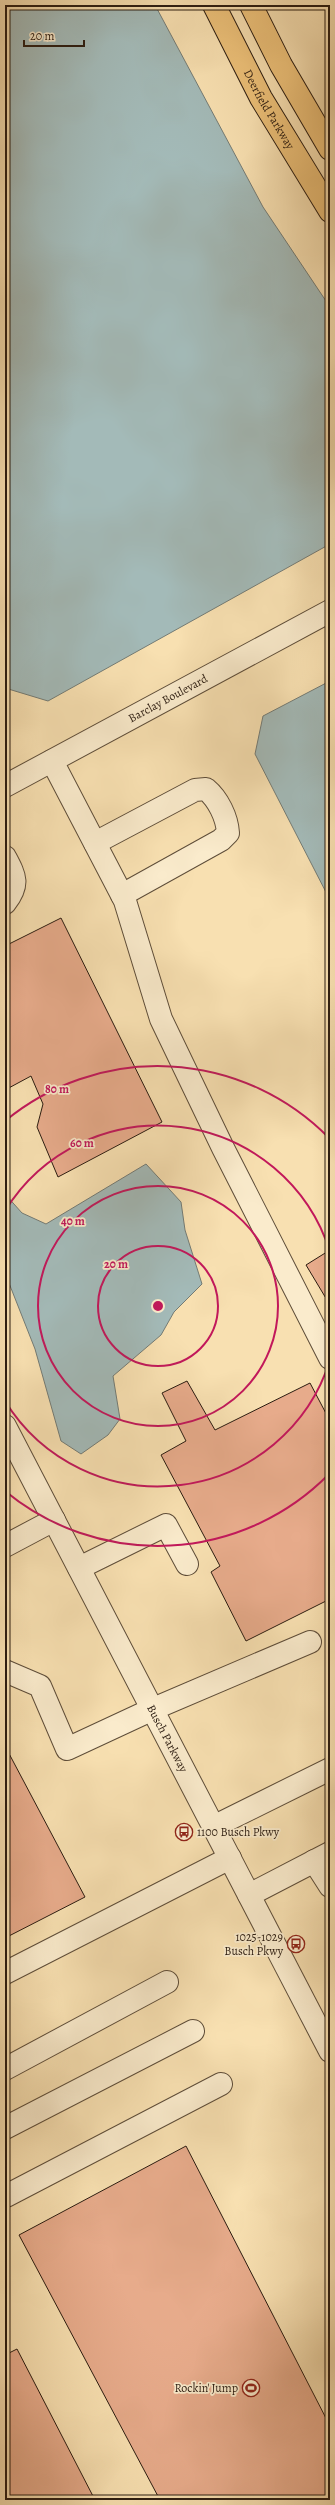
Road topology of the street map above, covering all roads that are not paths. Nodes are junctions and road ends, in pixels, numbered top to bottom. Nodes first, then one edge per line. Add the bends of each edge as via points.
1 (214, 5) edge
2 (251, 5) edge
3 (330, 149) edge
4 (330, 211) edge
5 (330, 611) edge
6 (52, 761) junction
7 (5, 786) edge
8 (95, 844) junction
9 (5, 857) edge
10 (122, 895) junction
11 (5, 903) edge
12 (330, 1358) edge
13 (5, 1426) edge
14 (54, 1520) junction
15 (5, 1546) edge
16 (187, 1564) dead end
17 (79, 1568) junction
18 (310, 1642) dead end
19 (5, 1670) edge
20 (153, 1709) junction
21 (330, 1769) edge
22 (214, 1827) junction
23 (322, 1857) edge
24 (230, 1858) junction
25 (330, 1886) edge
26 (249, 1895) junction
27 (5, 1973) edge
28 (167, 1982) dead end
29 (193, 2031) dead end
30 (330, 2051) edge
31 (5, 2069) edge
32 (221, 2084) dead end
33 (5, 2128) edge
34 (5, 2194) edge

1 - 4 main road, Deerfield Parkway via 261,98
2 - 3 main road
5 - 6 street, Barclay Boulevard
6 - 7 street, Barclay Boulevard
6 - 8 street
8 - 10 street
8 - 10 street via 195,790 206,789 214,796 228,823 228,832 221,840
9 - 11 street via 15,876 14,892
10 - 12 street via 161,1019 223,1148
13 - 14 street, Busch Parkway
14 - 15 street
14 - 17 street, Busch Parkway
16 - 17 street via 166,1526
17 - 20 street, Busch Parkway
18 - 20 street
19 - 20 street via 40,1686 67,1749
20 - 22 street, Busch Parkway
21 - 22 street
22 - 24 street, Busch Parkway
23 - 25 street
23 - 26 street
24 - 26 street, Busch Parkway
24 - 27 street
26 - 30 street, Busch Parkway
28 - 31 street
29 - 33 street
32 - 34 street via 6,2196

